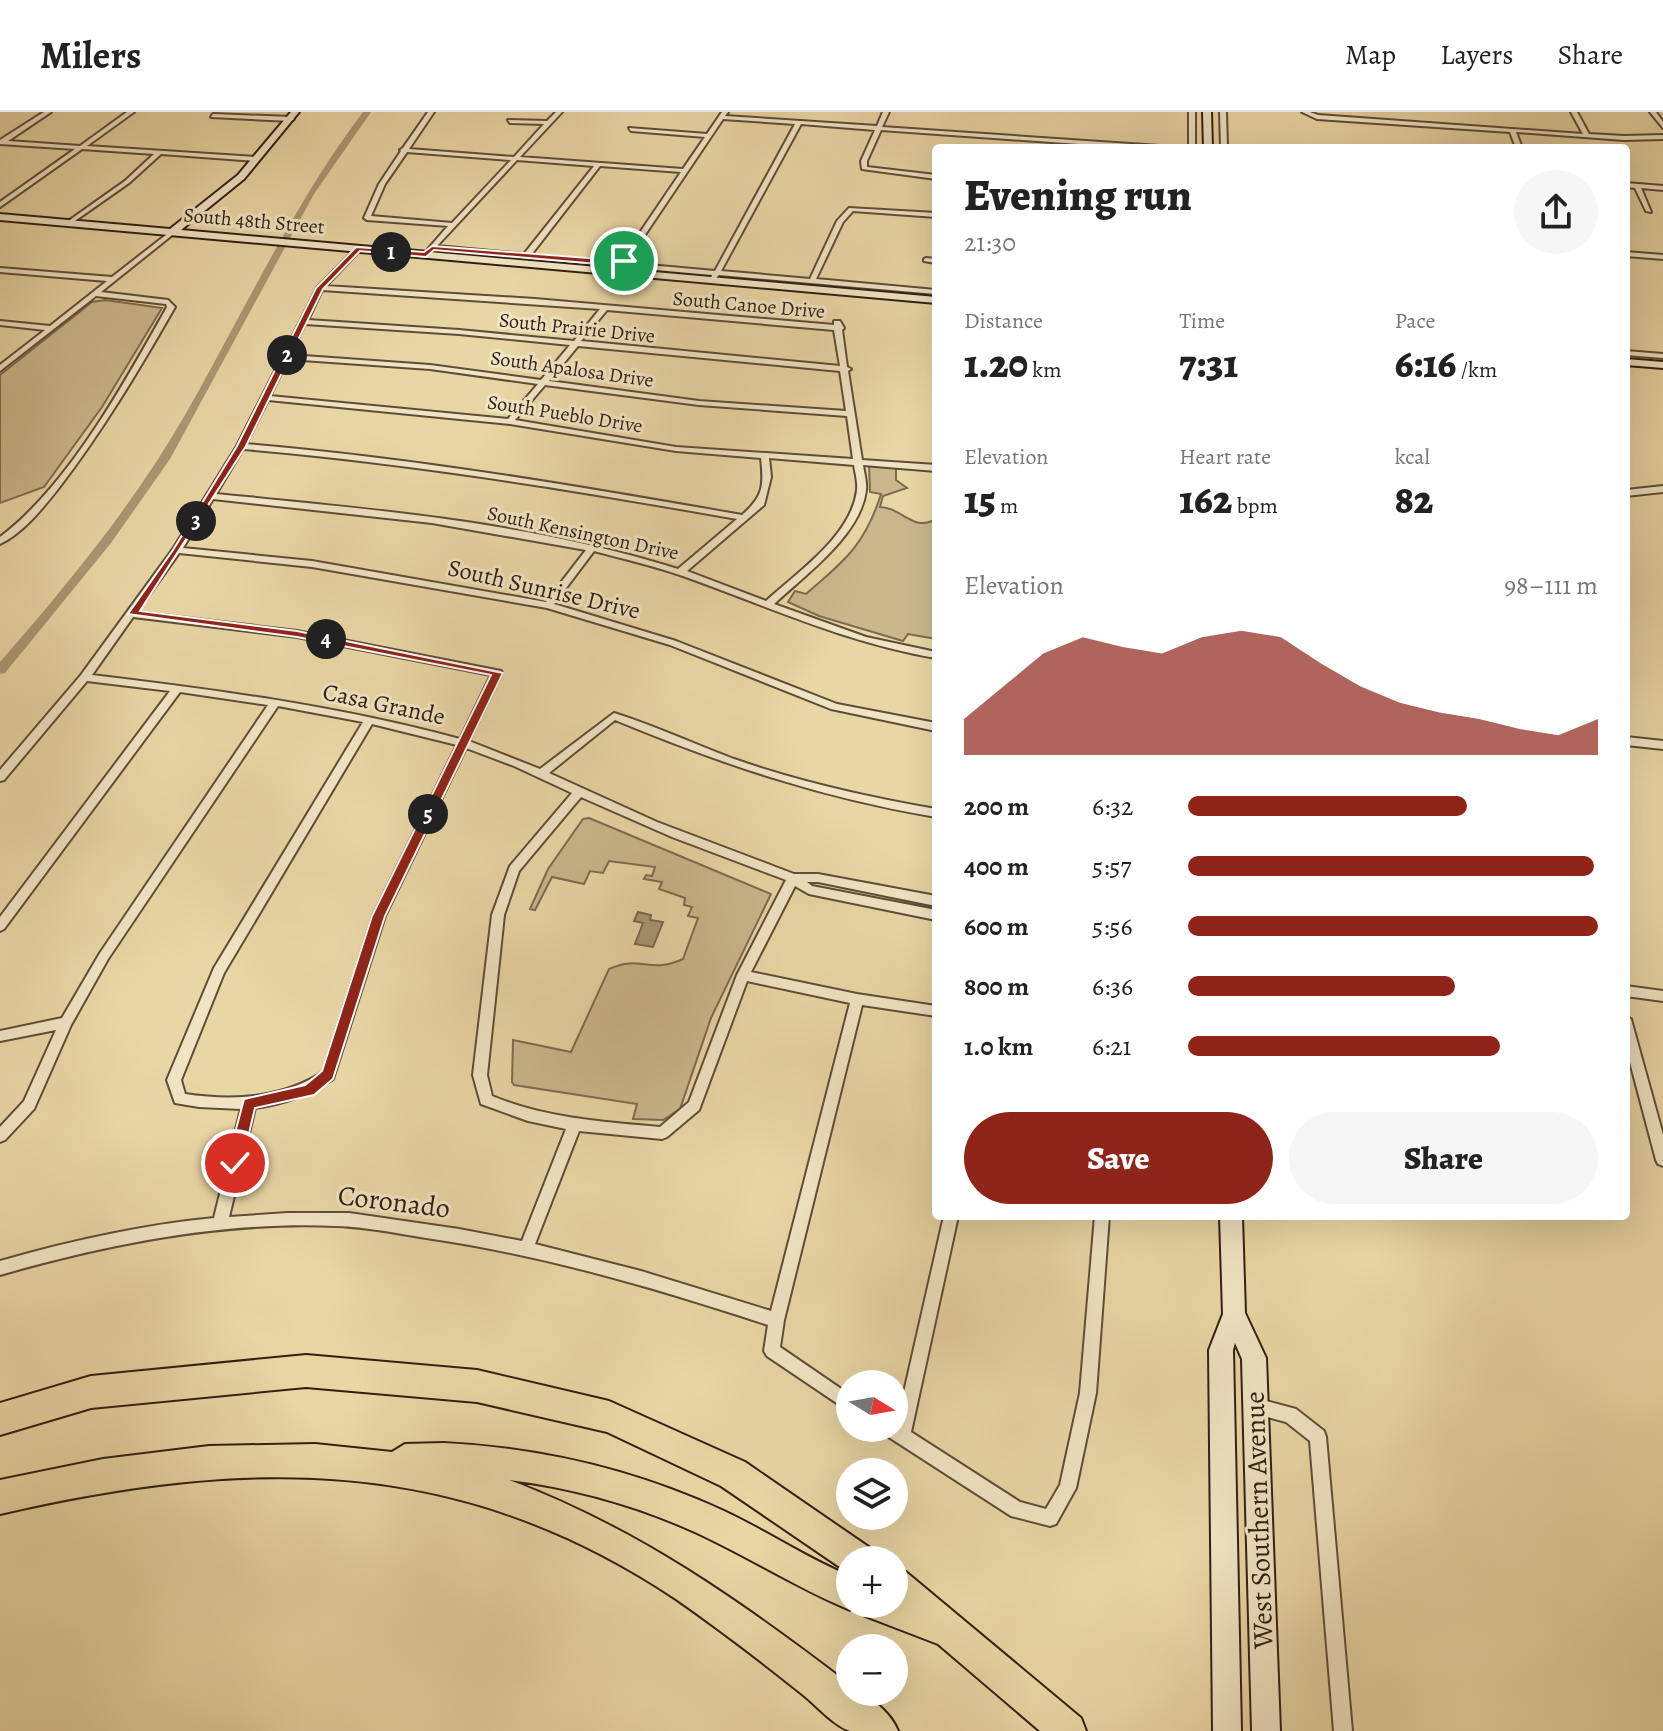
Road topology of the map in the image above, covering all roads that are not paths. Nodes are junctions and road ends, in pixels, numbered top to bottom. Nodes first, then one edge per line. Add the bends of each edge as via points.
1 (48, 112) edge
2 (131, 112) edge
3 (431, 112) edge
4 (559, 112) edge
5 (886, 112) edge
6 (1192, 112) edge
7 (1207, 112) edge
8 (1223, 112) edge
9 (1388, 112) edge
10 (1574, 112) edge
11 (1653, 112) edge
12 (1306, 114) edge
13 (723, 115) edge
14 (213, 116) dead end
15 (293, 116) edge
16 (510, 121) dead end
17 (799, 122) junction
18 (1390, 122) junction
19 (549, 123) junction
20 (1663, 126) edge
21 (879, 128) junction
22 (631, 129) dead end
23 (1512, 130) junction
24 (1587, 135) junction
25 (709, 136) junction
26 (1663, 137) edge
27 (1037, 139) junction
28 (1, 142) edge
29 (1035, 144) edge
30 (1105, 144) edge
31 (1192, 144) edge
32 (1208, 144) edge
33 (1224, 144) edge
34 (1517, 144) edge
35 (78, 147) junction
36 (403, 150) junction
37 (160, 152) junction
38 (516, 158) junction
39 (256, 159) junction
40 (599, 164) junction
41 (685, 171) junction
42 (932, 176) edge
43 (1630, 185) edge
44 (1637, 186) junction
45 (1663, 188) edge
46 (0, 205) edge
47 (1649, 211) dead end
48 (932, 215) edge
49 (0, 217) edge
50 (69, 223) junction
51 (454, 225) junction
52 (173, 232) junction
53 (358, 249) junction
54 (429, 252) junction
55 (1630, 254) edge
56 (526, 256) junction
57 (1663, 257) edge
58 (926, 260) dead end
59 (932, 261) edge
60 (622, 264) junction
61 (0, 270) edge
62 (715, 277) junction
63 (113, 279) junction
64 (812, 281) junction
65 (320, 288) junction
66 (932, 292) edge
67 (96, 294) junction
68 (932, 300) edge
69 (604, 309) junction
70 (304, 322) junction
71 (0, 323) edge
72 (52, 328) junction
73 (575, 345) junction
74 (1630, 353) edge
75 (1663, 356) edge
76 (286, 357) junction
77 (1630, 362) edge
78 (1663, 365) edge
79 (0, 369) edge
80 (847, 369) junction
81 (545, 380) junction
82 (267, 398) junction
83 (852, 414) junction
84 (510, 422) junction
85 (241, 446) junction
86 (765, 455) junction
87 (858, 461) junction
88 (932, 468) edge
89 (1663, 489) edge
90 (1630, 493) edge
91 (212, 496) junction
92 (745, 518) junction
93 (0, 541) edge
94 (591, 549) junction
95 (177, 550) junction
96 (680, 572) junction
97 (770, 603) junction
98 (548, 605) junction
99 (133, 614) junction
100 (932, 654) edge
101 (85, 677) junction
102 (177, 689) junction
103 (275, 703) junction
104 (368, 722) junction
105 (932, 726) edge
106 (1630, 741) edge
107 (461, 743) junction
108 (1663, 745) edge
109 (543, 772) junction
110 (0, 777) edge
111 (579, 792) junction
112 (932, 812) edge
113 (793, 878) junction
114 (932, 900) edge
115 (932, 914) edge
116 (0, 926) edge
117 (743, 975) junction
118 (1630, 992) edge
119 (1663, 996) edge
120 (857, 999) junction
121 (932, 1010) edge
122 (66, 1023) junction
123 (0, 1036) edge
124 (1630, 1038) edge
125 (249, 1103) junction
126 (574, 1126) junction
127 (0, 1136) edge
128 (1663, 1160) edge
129 (950, 1220) edge
130 (1102, 1220) edge
131 (1231, 1220) edge
132 (220, 1222) junction
133 (527, 1247) junction
134 (0, 1268) edge
135 (1234, 1314) junction
136 (776, 1320) junction
137 (908, 1385) edge
138 (836, 1394) edge
139 (1255, 1406) junction
140 (0, 1419) edge
141 (908, 1440) edge
142 (339, 1464) junction
143 (0, 1497) edge
144 (837, 1546) edge
145 (836, 1588) edge
146 (908, 1596) edge
147 (908, 1616) edge
148 (957, 1636) junction
149 (880, 1731) edge
150 (1068, 1731) edge
151 (1227, 1731) edge
152 (1266, 1731) edge
153 (1343, 1731) edge

1 - 28 street
2 - 35 street
3 - 36 street
4 - 19 street
5 - 21 street
6 - 31 street
7 - 32 main road
8 - 33 street
9 - 18 street
10 - 24 street
11 - 20 street
12 - 18 street
13 - 17 street
13 - 25 street
14 - 15 street
15 - 39 main road
16 - 19 street
17 - 21 street
17 - 62 street
18 - 23 street
19 - 38 street
21 - 27 street
21 - 42 street via 864,168
22 - 25 street
23 - 24 street
23 - 34 street
24 - 26 street
25 - 41 street
27 - 29 street
27 - 30 street
28 - 35 street
35 - 37 street
35 - 46 street
36 - 38 street
36 - 51 street via 367,218
37 - 39 street
37 - 50 street
38 - 40 street
38 - 51 street
39 - 52 main road via 226,191
40 - 41 street
40 - 56 street
41 - 60 street
43 - 44 street
44 - 45 street
44 - 47 street
48 - 64 street via 851,209
49 - 50 main road, South 48th Street
50 - 52 main road, South 48th Street
51 - 54 street
52 - 53 main road, South 48th Street
52 - 63 street
53 - 54 main road, South 48th Street
53 - 65 street
54 - 56 street, South 48th Street
54 - 62 main road, South 48th Street
55 - 57 street
56 - 60 street, South 48th Street
58 - 59 street
60 - 62 street, South 48th Street
61 - 63 street
62 - 64 street, South 48th Street
62 - 68 main road, South 48th Street
63 - 67 street
64 - 66 street, South 48th Street
65 - 69 street, South Canoe Drive
65 - 70 street
67 - 72 street
67 - 93 street via 168,302 171,307 103,420 30,517
69 - 73 street
69 - 80 street, South Canoe Drive via 838,325
70 - 73 street, South Prairie Drive
70 - 76 street
71 - 72 street
72 - 79 street
73 - 80 street, South Prairie Drive
73 - 81 street
74 - 75 street
76 - 81 street, South Apalosa Drive
76 - 82 street
77 - 78 main road
80 - 83 street
81 - 83 street, South Apalosa Drive via 699,403
81 - 84 street
82 - 84 street, South Pueblo Drive
82 - 85 street
83 - 87 street
84 - 86 street, South Pueblo Drive via 676,449
85 - 91 street
85 - 92 street via 475,470
86 - 87 street, South Pueblo Drive
86 - 92 street via 761,503
87 - 88 street, South Pueblo Drive
87 - 97 street via 862,489 853,516 838,540
89 - 90 street
91 - 94 street, South Kensington Drive via 365,511
91 - 95 street
92 - 96 street
94 - 96 street, South Kensington Drive
94 - 98 street
95 - 98 street, South Sunrise Drive via 312,564
95 - 99 street
96 - 97 street, South Kensington Drive
97 - 100 street, South Kensington Drive via 849,634
98 - 105 street, South Sunrise Drive via 673,643 835,707
99 - 101 street
99 - 107 street via 297,634 497,673
101 - 102 street, Casa Grande
101 - 110 street
102 - 103 street, Casa Grande
102 - 116 street
103 - 104 street, Casa Grande
103 - 122 street via 104,956
104 - 107 street, Casa Grande
104 - 125 street via 218,972 174,1080 180,1099
106 - 108 street
107 - 109 street, Casa Grande
107 - 125 street via 379,916 328,1075 309,1091
109 - 111 street, Casa Grande
109 - 112 street via 614,716 774,779 867,803
111 - 113 street, Casa Grande
111 - 126 street via 514,869 502,903 480,1075 486,1100 513,1113
113 - 114 street, Casa Grande
113 - 115 street, Casa Grande via 809,890
113 - 117 street
117 - 120 street
117 - 126 street via 694,1106 662,1133
118 - 119 street
120 - 121 street
120 - 136 street
122 - 123 street
122 - 127 street via 29,1105
124 - 128 street
125 - 132 street
126 - 133 street
129 - 137 street
130 - 141 street via 1088,1393 1068,1488 1050,1518 1017,1510
131 - 135 main road, West Southern Avenue
132 - 133 street, Coronado via 331,1219
132 - 134 street, Coronado
133 - 136 street, Coronado
135 - 139 main road, West Southern Avenue via 1254,1358
135 - 151 main road, West Southern Avenue via 1221,1350
136 - 138 street via 772,1351
139 - 152 main road, West Southern Avenue
139 - 153 street via 1290,1415 1318,1437
140 - 144 highway via 91,1392 306,1371 477,1386 609,1417 719,1468
142 - 143 highway via 256,1461 141,1468
142 - 145 highway via 465,1457 592,1477 709,1521
142 - 149 highway via 419,1472 480,1487 599,1536 714,1605
146 - 148 highway
147 - 148 highway
148 - 150 highway

